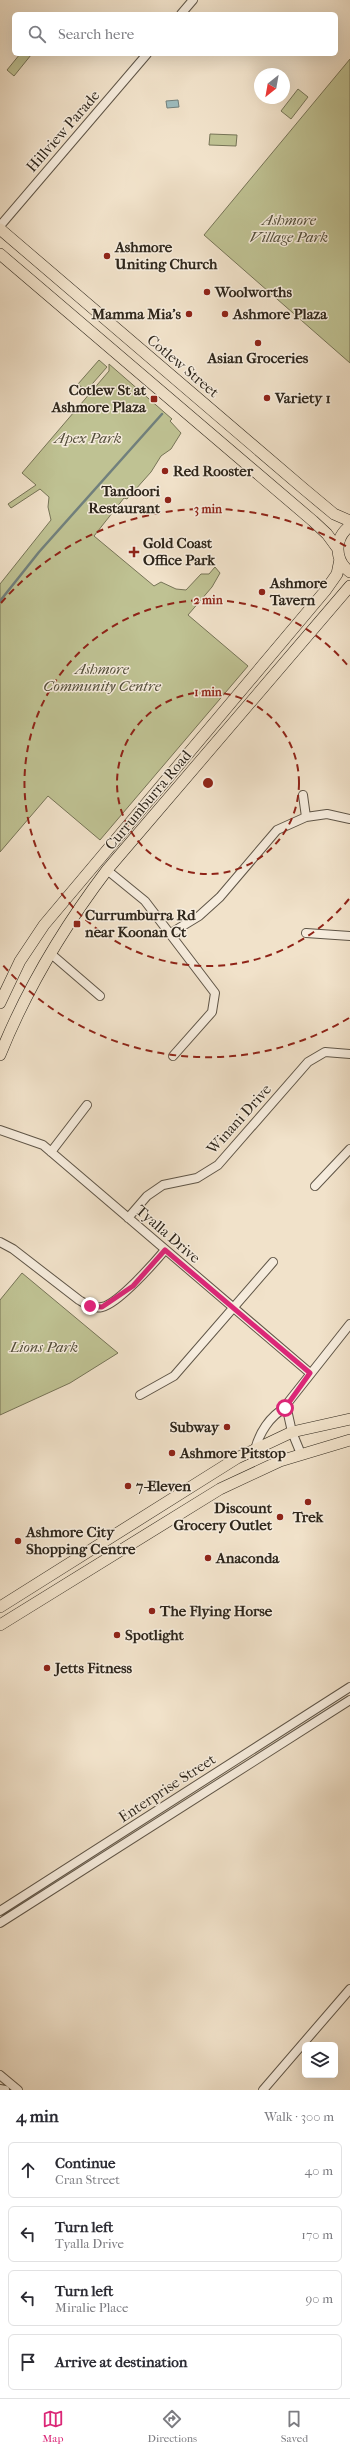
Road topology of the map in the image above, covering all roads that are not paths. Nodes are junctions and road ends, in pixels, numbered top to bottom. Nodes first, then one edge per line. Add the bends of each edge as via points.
1 (193, 0) edge
2 (183, 12) edge
3 (145, 56) edge
4 (0, 226) edge
5 (0, 229) edge
6 (0, 254) edge
7 (350, 521) edge
8 (350, 526) edge
9 (339, 554) junction
10 (350, 572) edge
11 (350, 586) edge
12 (303, 795) dead end
13 (306, 817) junction
14 (350, 819) edge
15 (107, 870) junction
16 (62, 902) junction
17 (306, 933) dead end
18 (171, 934) junction
19 (350, 936) edge
20 (50, 954) junction
21 (100, 996) dead end
22 (0, 1003) edge
23 (350, 1054) edge
24 (0, 1055) edge
25 (173, 1056) dead end
26 (86, 1106) dead end
27 (0, 1130) edge
28 (350, 1149) edge
29 (51, 1152) junction
30 (315, 1186) dead end
31 (128, 1218) junction
32 (0, 1242) edge
33 (165, 1250) junction
34 (273, 1262) dead end
35 (233, 1308) junction
36 (350, 1324) edge
37 (310, 1373) junction
38 (140, 1395) dead end
39 (285, 1408) junction
40 (350, 1419) edge
41 (292, 1432) junction
42 (350, 1440) edge
43 (255, 1450) junction
44 (301, 1454) junction
45 (1, 1616) edge
46 (350, 1687) edge
47 (350, 1700) edge
48 (0, 1911) edge
49 (0, 1923) edge
50 (350, 1989) edge
51 (0, 2075) edge
52 (0, 2089) edge
53 (5, 2090) edge
54 (18, 2090) edge
55 (263, 2090) edge

1 - 2 street
3 - 4 street, Hillview Parade
5 - 7 main road, Cotlew Street via 304,489 334,514
6 - 9 main road via 313,521 327,534
8 - 9 main road, Currumburra Road via 343,533
9 - 10 main road
9 - 16 main road, Currumburra Road via 336,574 329,586
11 - 15 main road, Currumburra Road
12 - 13 street
13 - 14 street via 327,814
13 - 18 street via 277,830 220,897 199,916
15 - 16 main road via 99,871
15 - 18 street via 145,901
15 - 20 main road, Currumburra Road via 79,907
16 - 22 main road, Currumburra Road via 20,961
17 - 19 street
18 - 25 street via 215,994 212,1012
20 - 21 street
20 - 24 main road, Currumburra Road via 28,992
23 - 31 street, Winani Drive via 325,1052 308,1062 218,1165 197,1178 163,1185 147,1196
26 - 29 street
27 - 29 street, Tyalla Drive via 43,1145
28 - 30 street
29 - 31 street, Tyalla Drive
31 - 33 street, Tyalla Drive
32 - 33 street via 13,1249 79,1300 90,1306 102,1307 133,1286
33 - 35 street, Tyalla Drive
34 - 35 street
35 - 37 street, Tyalla Drive
35 - 38 street via 174,1376
36 - 37 street
37 - 39 street
39 - 41 street
39 - 43 street via 277,1412 258,1437
40 - 41 main road
41 - 43 main road
41 - 44 street
42 - 44 main road
43 - 45 main road via 230,1462
44 - 45 main road via 247,1475 191,1505
46 - 48 street, Enterprise Street
47 - 49 street, Enterprise Street
50 - 55 street
51 - 54 street
52 - 53 street

